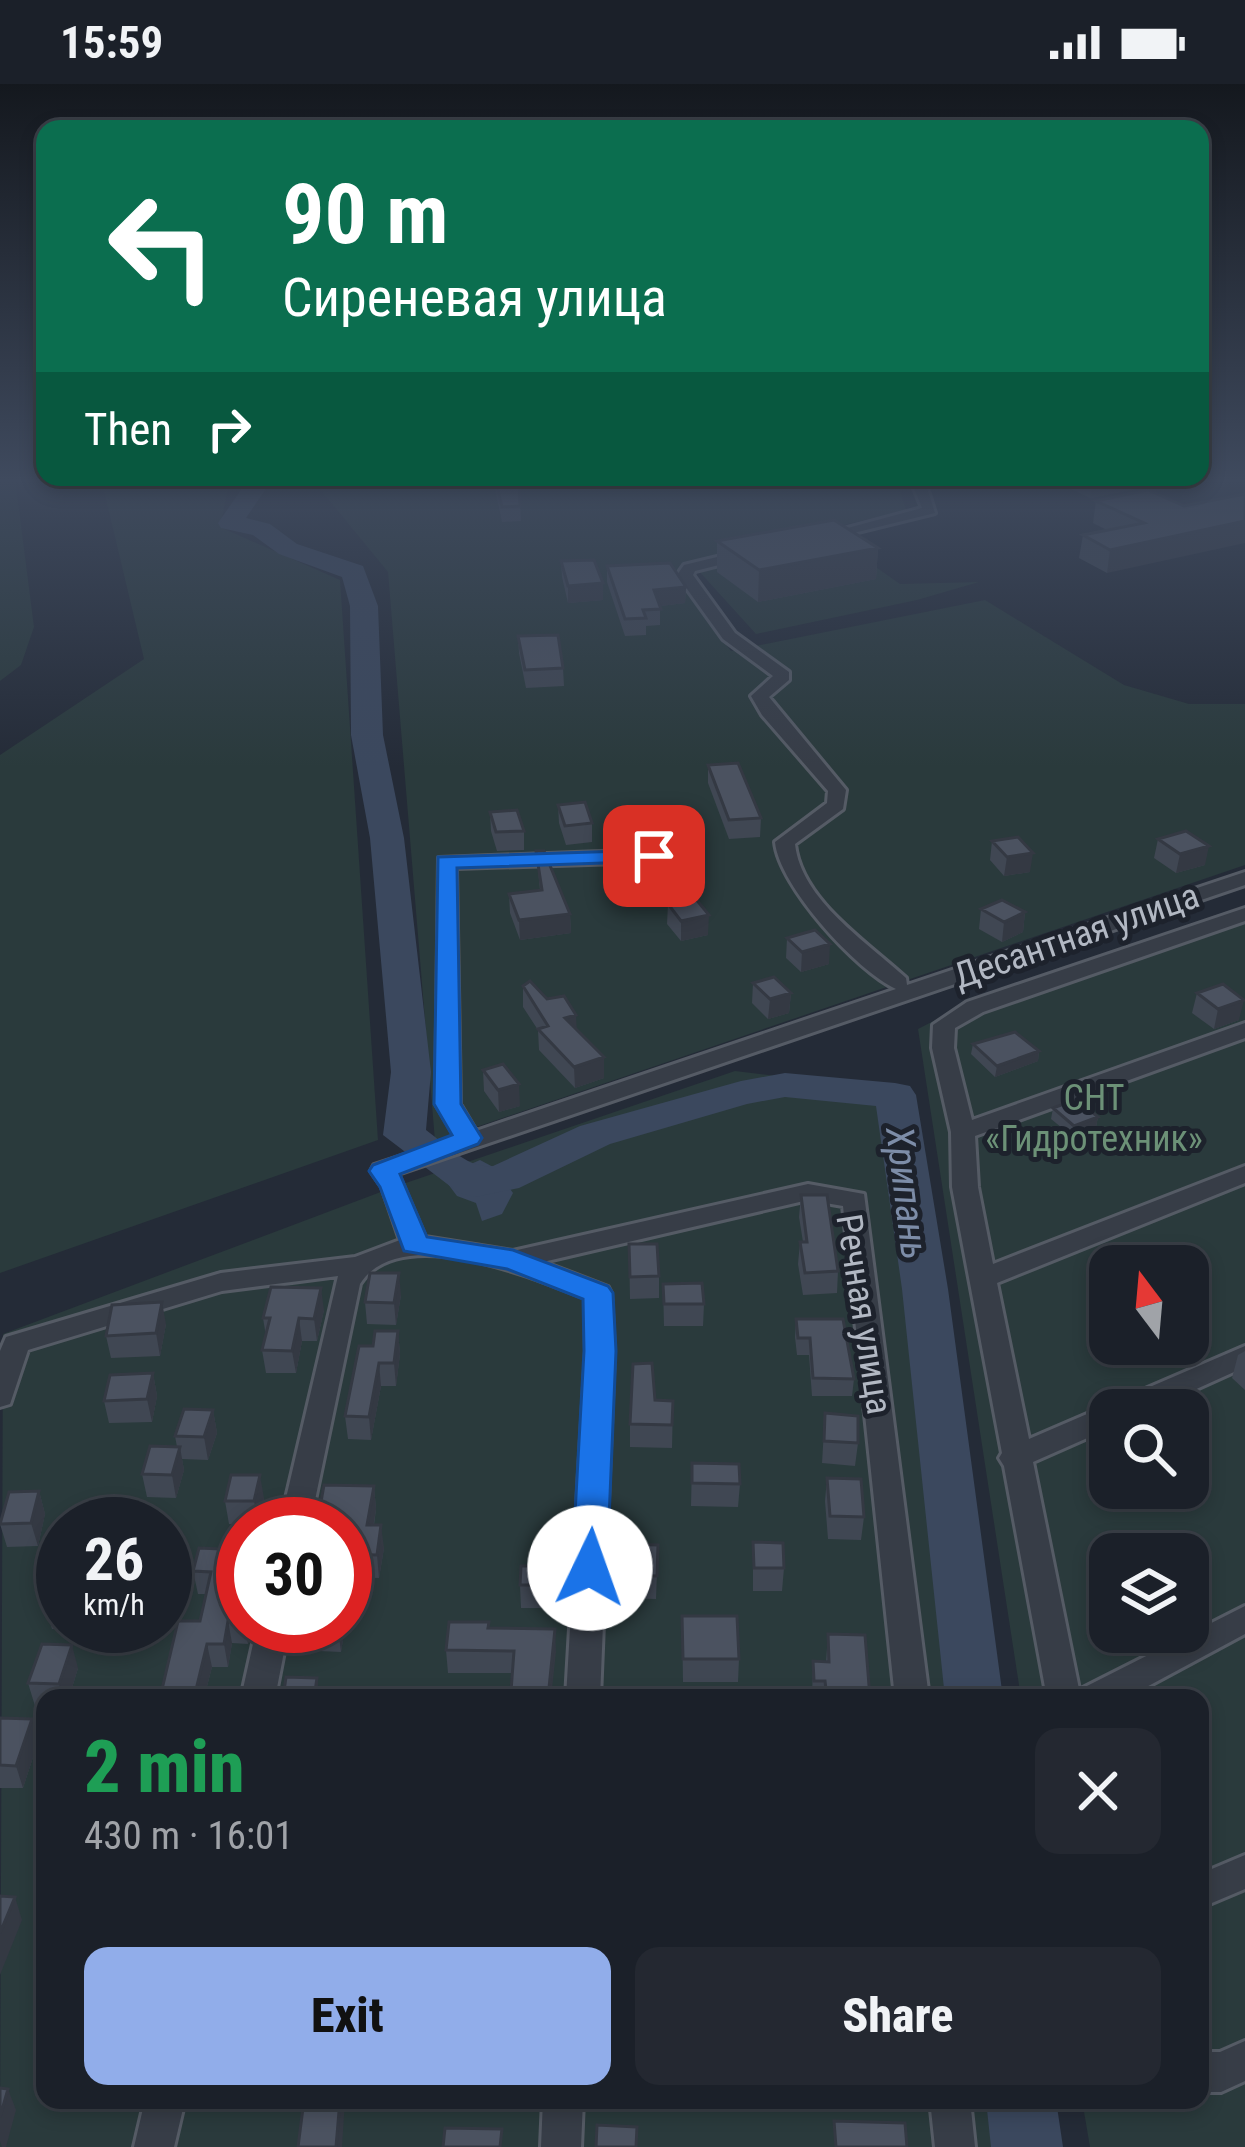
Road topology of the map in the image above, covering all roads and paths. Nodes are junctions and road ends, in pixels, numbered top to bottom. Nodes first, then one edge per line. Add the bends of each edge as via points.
1 (686, 574) edge
2 (654, 856) dead end
3 (1245, 878) edge
4 (1245, 914) edge
5 (903, 987) junction
6 (1245, 1030) edge
7 (963, 1132) junction
8 (468, 1138) junction
9 (1245, 1174) edge
10 (415, 1244) junction
11 (513, 1260) junction
12 (359, 1265) junction
13 (983, 1278) junction
14 (1245, 1356) edge
15 (1170, 1389) edge
16 (0, 1396) edge
17 (1089, 1425) edge
18 (1014, 1458) junction
19 (301, 1497) edge
20 (1245, 1619) edge
21 (267, 1653) edge
22 (260, 1689) edge
23 (583, 1689) edge
24 (911, 1689) edge
25 (1062, 1689) edge
26 (1112, 1689) edge
27 (1245, 1872) edge
28 (1209, 1887) edge
29 (1245, 2061) edge
30 (1209, 2072) edge
31 (163, 2109) edge
32 (563, 2109) edge
33 (951, 2109) edge
34 (154, 2147) edge
35 (561, 2147) edge
36 (955, 2147) edge

1 - 5 street via 729,636 783,676 760,696 837,790 836,805 785,842 798,886
2 - 8 street via 446,862 448,1104
3 - 5 street, Десантная улица
4 - 7 street via 975,1007 944,1025
5 - 8 street, Десантная улица
6 - 7 street
7 - 13 street
8 - 10 street, Десантная улица via 383,1171
9 - 13 street
10 - 11 street
10 - 12 street
11 - 23 street via 598,1293
11 - 24 street, Речная улица via 808,1192 855,1200
12 - 16 street via 221,1282 16,1344
12 - 19 street via 347,1284
13 - 18 street
14 - 15 street
17 - 18 street
18 - 25 street
20 - 26 street
21 - 22 street
27 - 28 street
29 - 30 street
31 - 34 street
32 - 35 street
33 - 36 street

